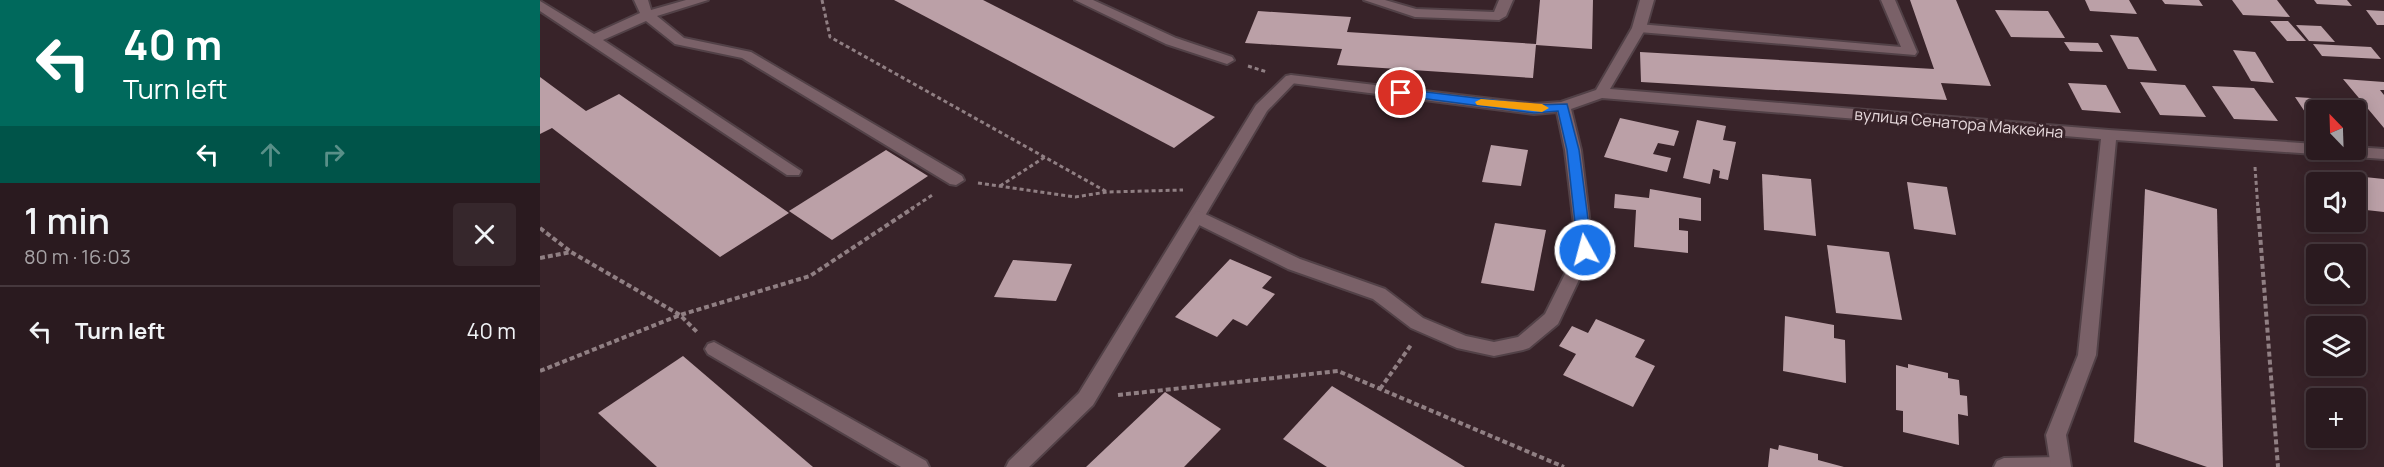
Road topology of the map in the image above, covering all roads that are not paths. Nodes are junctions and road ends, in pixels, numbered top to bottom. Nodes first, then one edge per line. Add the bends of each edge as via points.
1 (641, 0) edge
2 (701, 0) edge
3 (1082, 0) edge
4 (1371, 0) edge
5 (1506, 0) edge
6 (1647, 0) edge
7 (1888, 0) edge
8 (540, 5) edge
9 (647, 15) junction
10 (1639, 28) junction
11 (594, 39) junction
12 (1227, 60) road end
13 (1601, 93) junction
14 (1563, 107) junction
15 (2109, 135) junction
16 (2306, 148) edge
17 (2366, 153) edge
18 (2384, 154) edge
19 (793, 171) dead end
20 (956, 180) road end
21 (1197, 217) junction
22 (714, 349) road end
23 (2060, 466) edge
24 (919, 467) edge
25 (1016, 467) edge
26 (2004, 467) edge

1 - 9 street
2 - 9 street
3 - 12 street via 1171,41
4 - 5 street via 1415,13 1499,16
6 - 10 street
7 - 10 street via 1910,52
8 - 11 street
9 - 11 street
9 - 20 street via 680,41 746,56
10 - 13 street
11 - 19 street
13 - 14 street
13 - 15 street, вулиця Сенатора Маккейна
14 - 21 street via 1534,109 1291,79 1260,108
14 - 21 street via 1573,150 1585,250 1551,319 1523,343 1494,349 1462,343 1424,326 1379,294 1294,264
15 - 16 street, вулиця Сенатора Маккейна
15 - 23 street via 2087,355 2056,435
17 - 18 street
21 - 25 street via 1086,399
22 - 24 street
23 - 26 street

